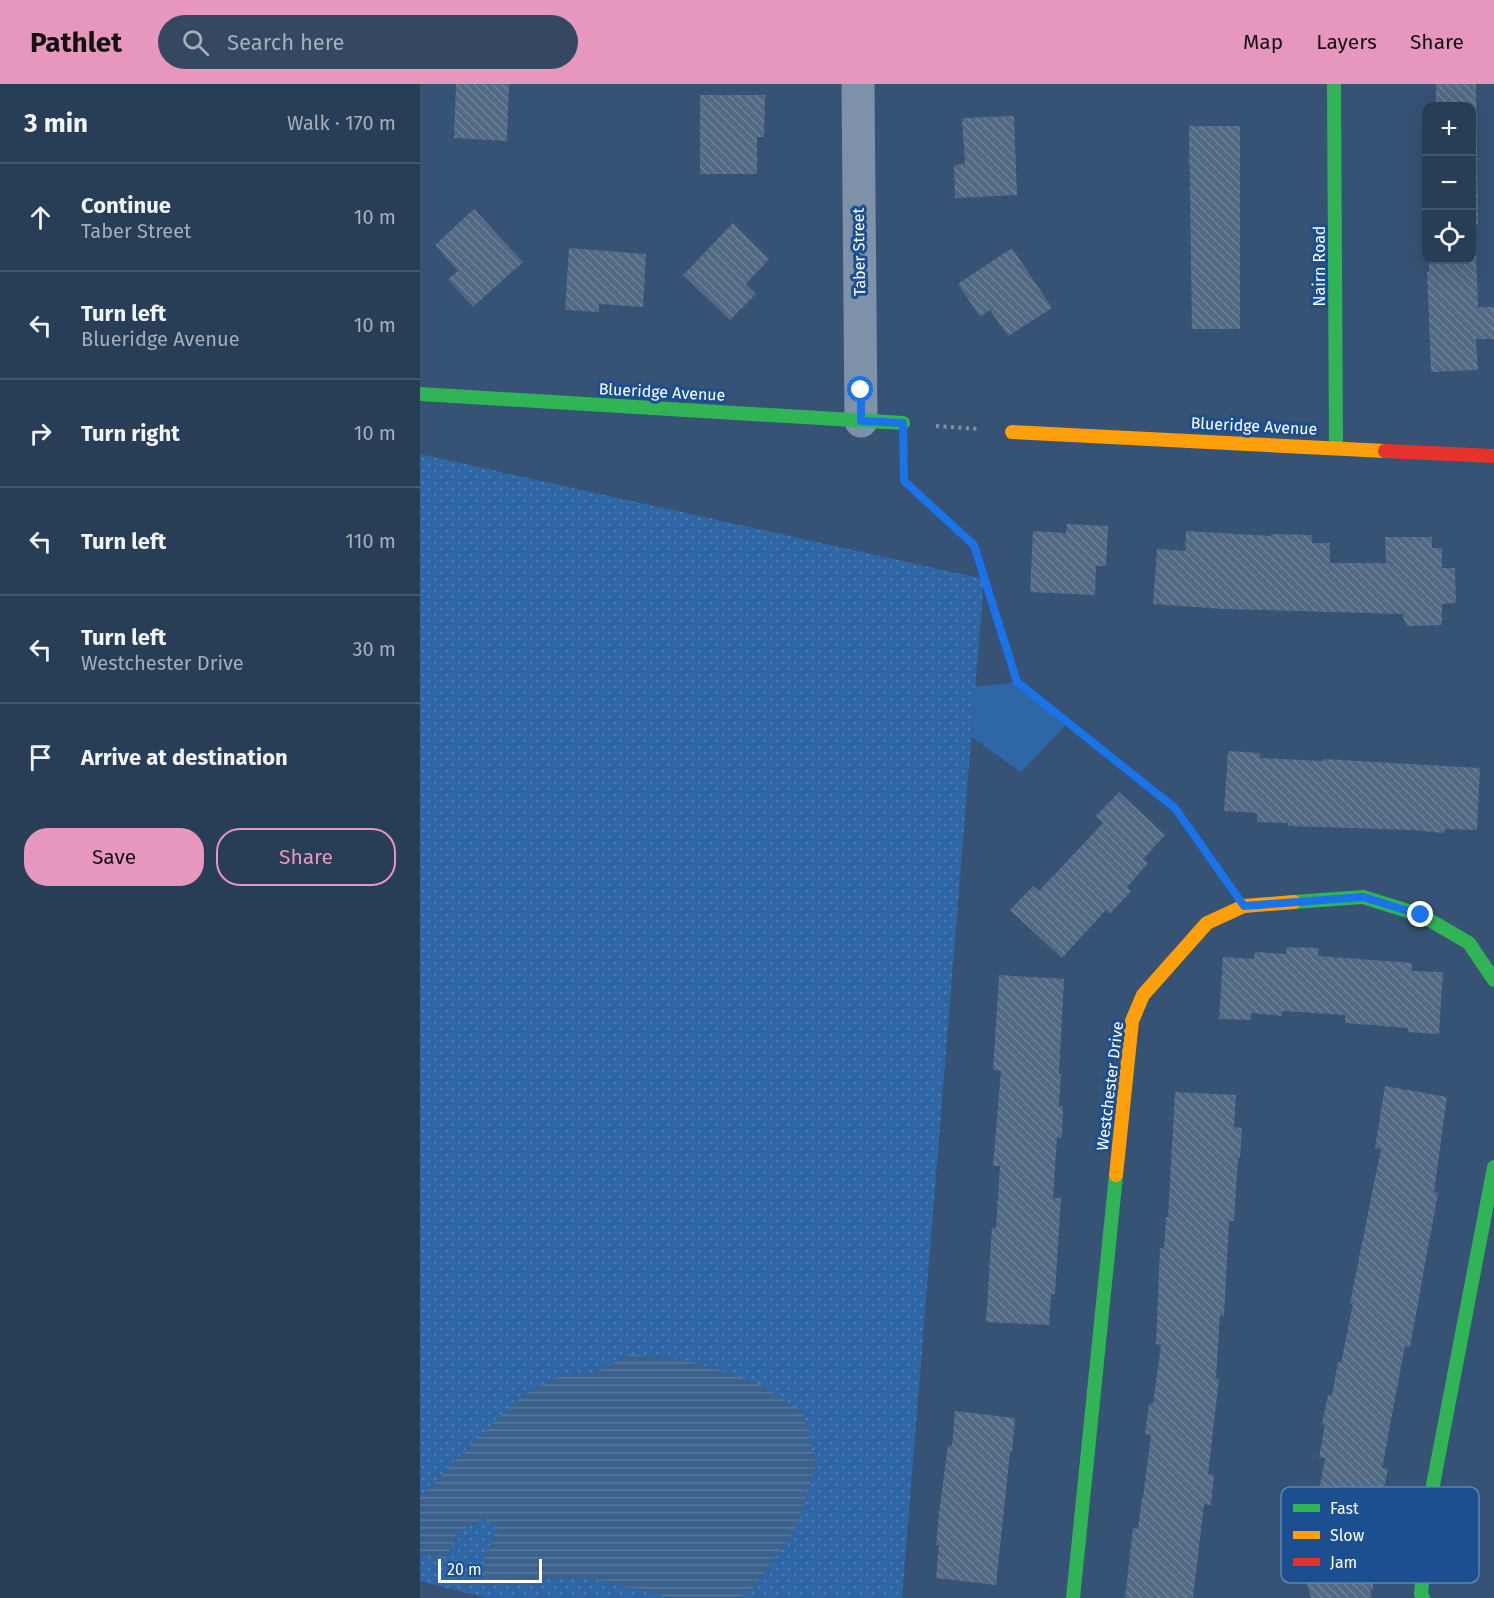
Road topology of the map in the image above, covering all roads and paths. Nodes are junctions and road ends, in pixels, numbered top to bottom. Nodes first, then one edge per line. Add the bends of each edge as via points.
1 (858, 84) edge
2 (1334, 84) edge
3 (420, 394) edge
4 (861, 421) junction
5 (903, 423) junction
6 (1012, 432) joint
7 (1336, 447) junction
8 (1494, 456) edge
9 (1244, 906) junction
10 (1494, 980) edge
11 (1494, 1167) edge
12 (1433, 1487) edge
13 (1422, 1583) edge
14 (1073, 1598) edge
15 (1423, 1598) edge

1 - 4 street, Taber Street
2 - 7 street, Nairn Road
3 - 4 street, Blueridge Avenue
4 - 5 street, Blueridge Avenue
5 - 6 path
5 - 9 path via 904,481 974,545 1017,682 1175,808
6 - 7 street, Blueridge Avenue
7 - 8 street, Blueridge Avenue
9 - 10 street, Westchester Drive via 1363,897 1421,915 1469,943
9 - 14 street, Westchester Drive via 1207,923 1143,995 1132,1022
11 - 12 street
13 - 15 street

